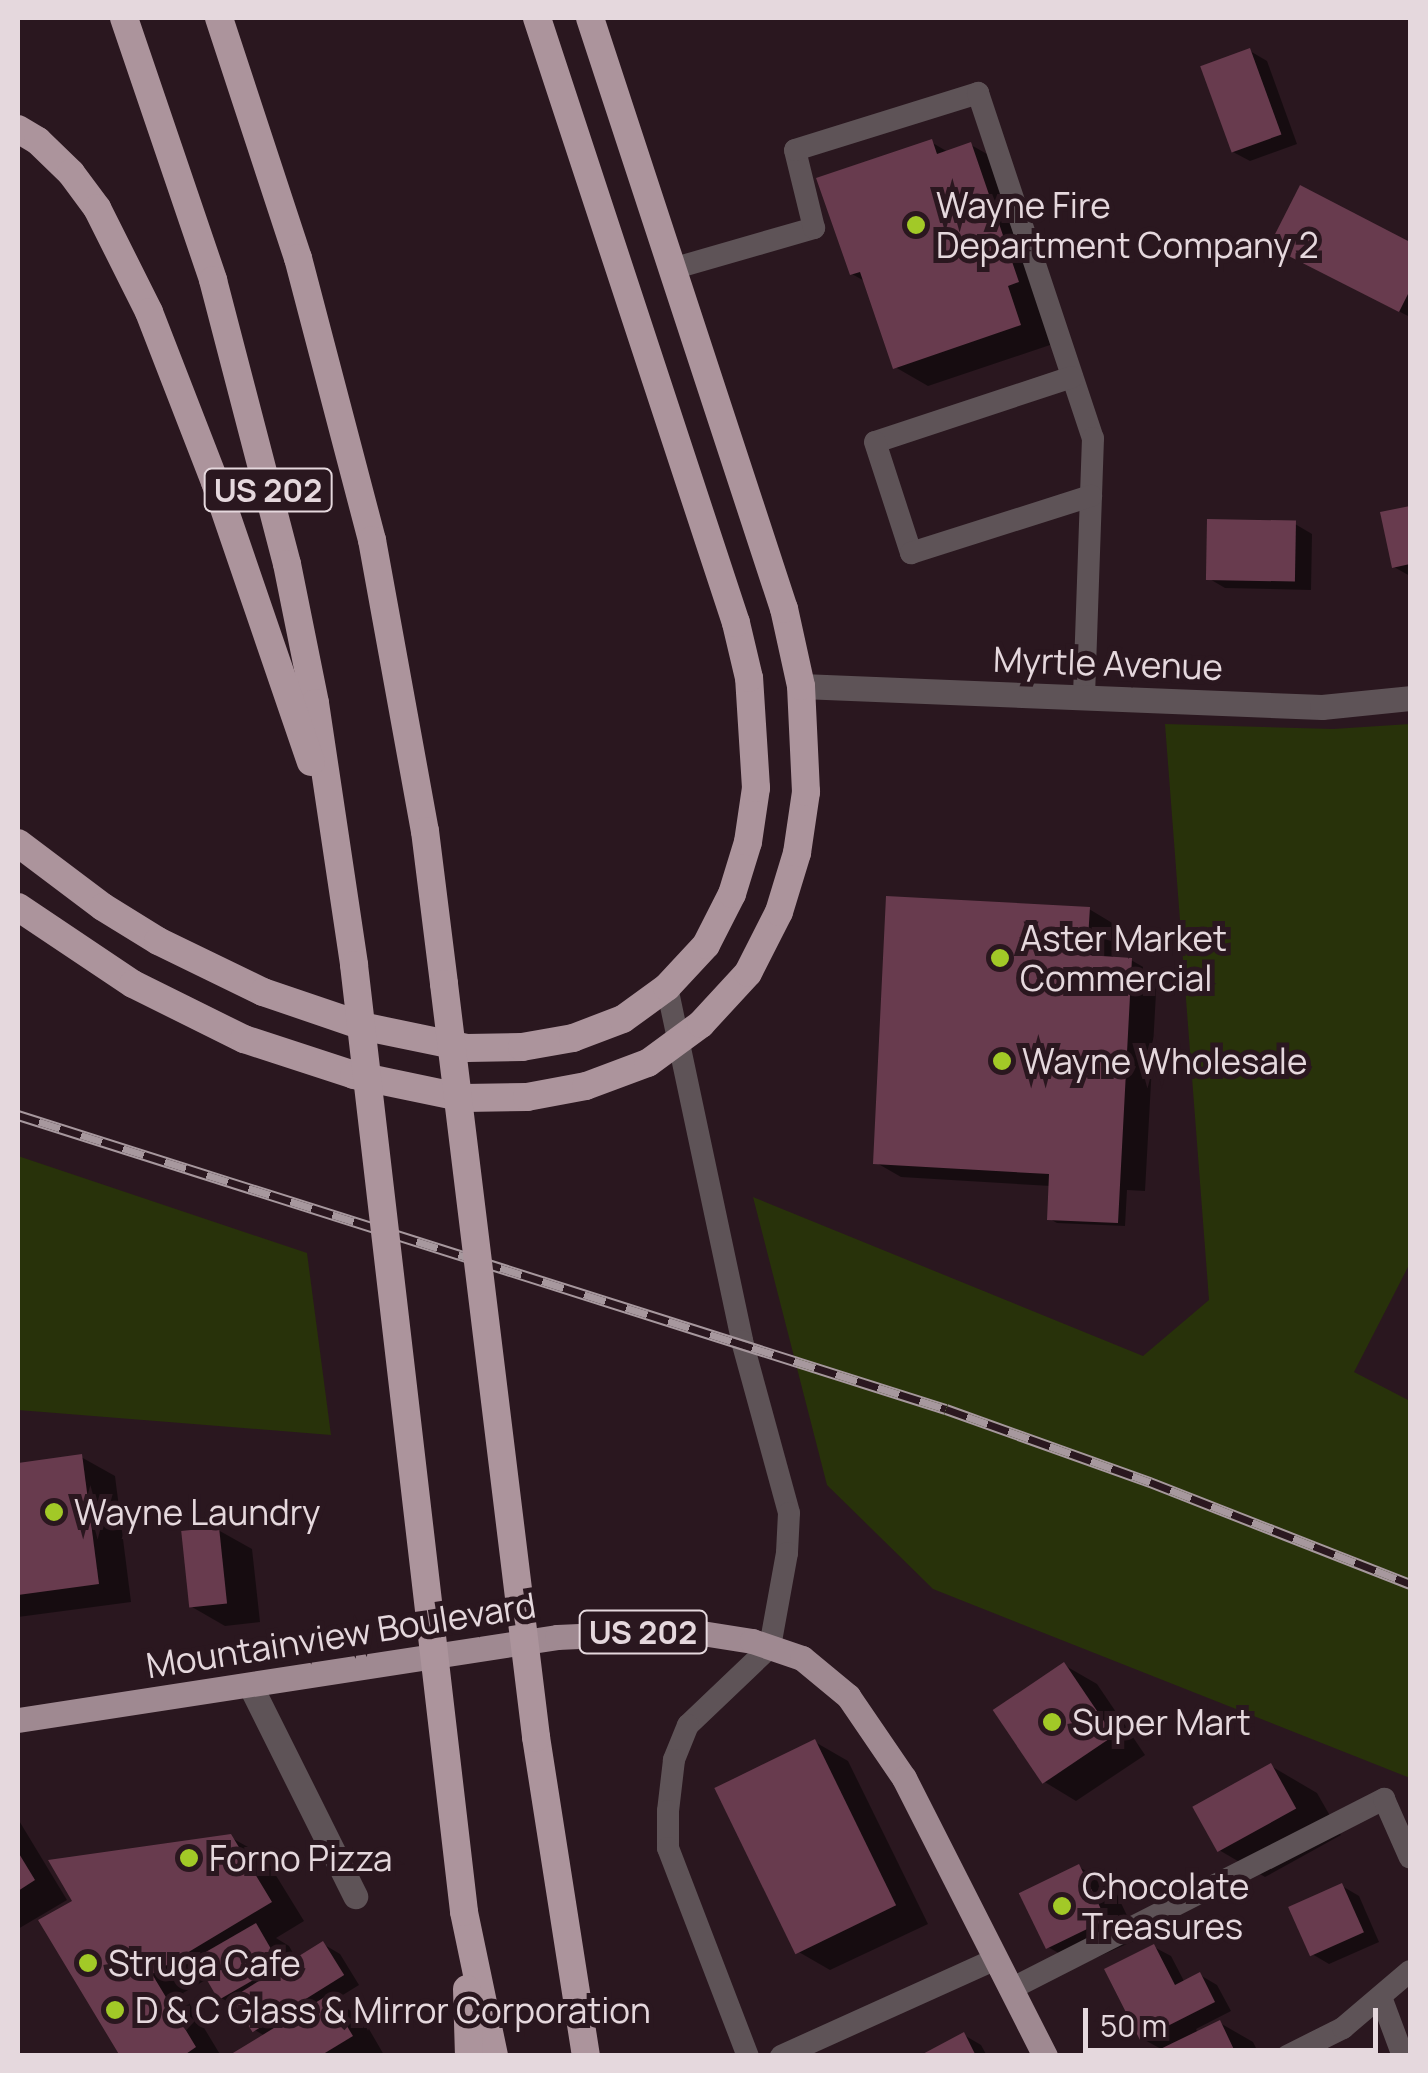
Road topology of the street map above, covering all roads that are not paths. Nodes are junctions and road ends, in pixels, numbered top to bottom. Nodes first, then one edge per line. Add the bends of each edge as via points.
1 (124, 18) edge
2 (219, 18) edge
3 (234, 18) edge
4 (537, 18) edge
5 (590, 18) edge
6 (254, 117) junction
7 (18, 128) edge
8 (672, 269) junction
9 (1072, 377) junction
10 (1090, 496) junction
11 (802, 686) junction
12 (1084, 698) junction
13 (1410, 698) edge
14 (338, 839) junction
15 (18, 843) edge
16 (18, 907) edge
17 (667, 987) junction
18 (680, 1041) junction
19 (770, 1647) junction
20 (250, 1685) junction
21 (18, 1720) edge
22 (1410, 1858) edge
23 (355, 1896) dead end
24 (464, 1912) junction
25 (996, 1959) junction
26 (1410, 1971) edge
27 (1011, 1989) junction
28 (1380, 1996) junction
29 (469, 2056) edge
30 (494, 2056) edge
31 (586, 2056) edge
32 (748, 2056) edge
33 (781, 2056) edge
34 (1044, 2056) edge
35 (1286, 2056) edge
36 (1403, 2056) edge

1 - 14 highway, US 202 via 213,280 252,422 294,599
2 - 6 highway, US 202
3 - 6 highway
4 - 17 highway via 749,678 756,788 748,842 706,945
5 - 8 highway
6 - 31 highway, US 202, bridge via 372,540 419,795 536,1738
7 - 14 highway via 72,173 97,208 149,312 216,482
8 - 9 lane via 814,228 794,150 978,93
8 - 11 highway via 784,609
9 - 10 lane via 1092,438
9 - 10 lane via 875,442 912,552
10 - 12 lane
11 - 12 street, Myrtle Avenue
11 - 18 highway via 806,792 779,912 748,974
12 - 13 street, Myrtle Avenue via 1322,706
14 - 24 highway, US 202, bridge
15 - 17 highway via 103,908 210,968 320,1013 416,1039 468,1048 573,1038 623,1019
16 - 18 highway via 133,984 244,1039 406,1088 464,1098 527,1097 648,1064
17 - 18 lane
18 - 19 lane via 742,1341 789,1513
19 - 20 main road, Mountainview Boulevard / US 202 via 689,1631 616,1632
19 - 25 main road, Mountainview Boulevard / US 202 via 802,1658 848,1696 904,1778
19 - 32 lane via 688,1725 674,1760 668,1810 668,1848
20 - 21 main road, Mountainview Boulevard / US 202
20 - 23 street
22 - 27 lane via 1384,1800
24 - 29 highway, US 202
24 - 30 highway
25 - 27 main road, Mountainview Boulevard / US 202
25 - 33 lane
26 - 28 lane
27 - 34 main road, Mountainview Boulevard / US 202
28 - 35 lane via 1344,2028
28 - 36 lane

